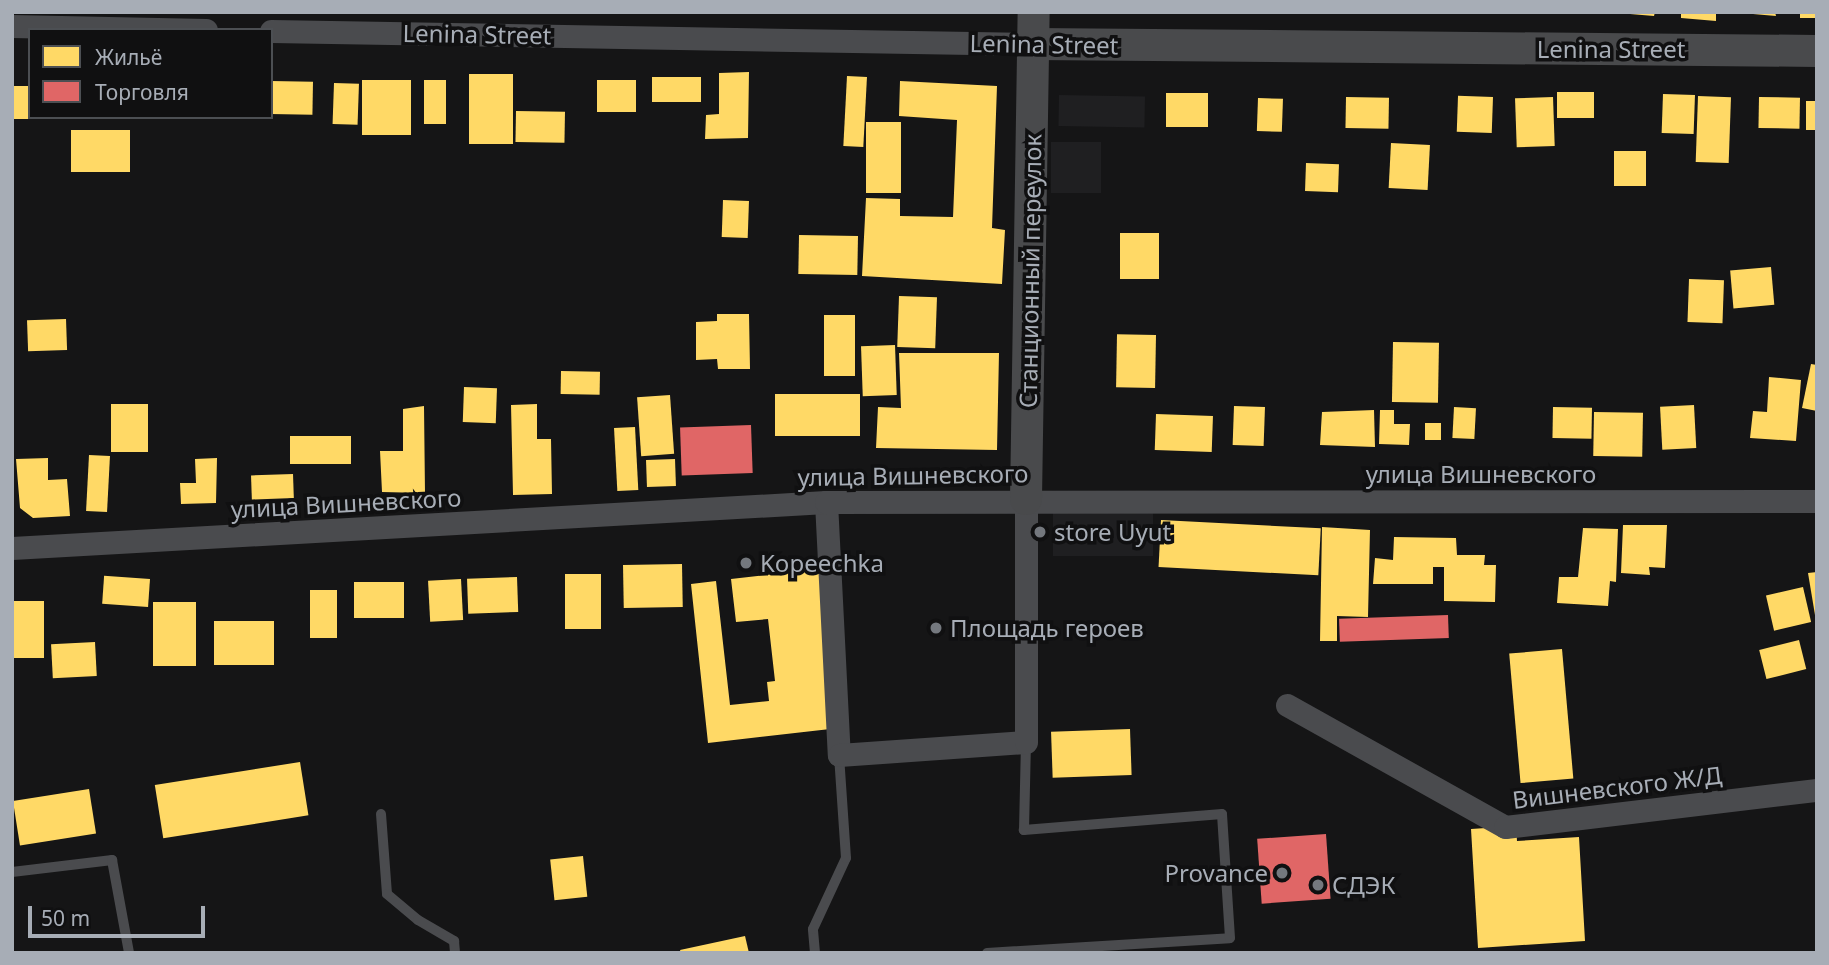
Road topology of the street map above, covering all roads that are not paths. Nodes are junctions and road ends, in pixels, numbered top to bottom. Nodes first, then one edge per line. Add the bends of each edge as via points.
1 (1034, 12) edge
2 (12, 26) edge
3 (109, 28) edge
4 (273, 31) edge
5 (1034, 44) junction
6 (1817, 51) edge
7 (1026, 499) junction
8 (1817, 501) edge
9 (826, 502) junction
10 (12, 548) edge
11 (1287, 705) dead end
12 (1026, 743) junction
13 (839, 755) junction
14 (1817, 790) edge
15 (381, 814) dead end
16 (12, 872) edge
17 (129, 953) edge
18 (455, 953) edge
19 (815, 953) edge
20 (988, 953) edge

1 - 5 street, Станционный переулок
2 - 3 street
4 - 5 street, Lenina Street
5 - 6 street, Lenina Street
5 - 7 street, Станционный переулок
7 - 8 street, улица Вишневского
7 - 9 street, улица Вишневского
7 - 12 street
9 - 10 street, улица Вишневского
9 - 13 street
11 - 14 street, Вишневского Ж/Д via 1505,827
12 - 13 street
12 - 20 lane via 1024,830 1222,814 1230,938
13 - 19 lane via 846,858 813,929
15 - 18 lane via 387,894 454,941
16 - 17 lane via 112,860

